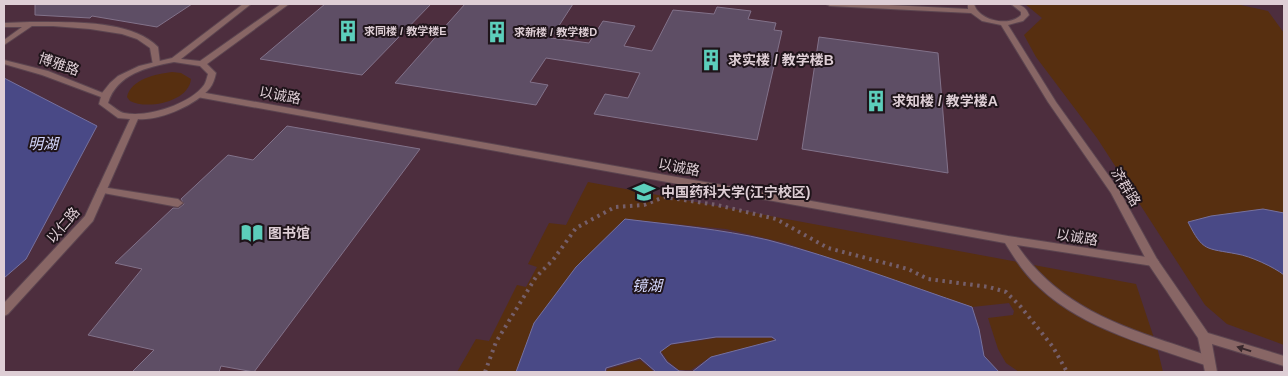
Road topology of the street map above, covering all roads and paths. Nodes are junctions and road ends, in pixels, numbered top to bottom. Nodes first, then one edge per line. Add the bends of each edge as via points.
1 (247, 4) edge
2 (286, 4) edge
3 (830, 4) edge
4 (1014, 4) edge
5 (971, 8) edge
6 (30, 24) junction
7 (1003, 24) junction
8 (4, 25) edge
9 (4, 42) edge
10 (174, 60) junction
11 (4, 62) edge
12 (156, 63) junction
13 (202, 63) junction
14 (104, 95) junction
15 (200, 95) junction
16 (135, 117) junction
17 (102, 190) junction
18 (178, 203) dead end
19 (1008, 240) junction
20 (1153, 262) junction
21 (4, 311) edge
22 (1204, 337) junction
23 (1284, 361) edge
24 (1210, 367) edge
25 (485, 372) edge
26 (1067, 372) edge

1 - 10 street
2 - 13 street
3 - 5 street
4 - 7 street via 1024,11 1025,16 1019,22
5 - 7 street via 984,19
6 - 8 street
6 - 9 street
6 - 12 street via 85,27 138,36 154,47
7 - 20 street, 济群路 via 1115,192
10 - 12 street
10 - 13 street
11 - 14 street, 博雅路 via 45,72
12 - 14 street via 124,76
13 - 15 street via 210,68 213,76
14 - 16 street via 103,104 108,111
15 - 16 street via 170,110
15 - 19 street, 以诚路
16 - 17 street, 以仁路
17 - 18 street
17 - 21 street, 以仁路 via 89,218
19 - 20 street, 以诚路
19 - 24 street via 1029,270 1076,307
20 - 22 street, 济群路
23 -> 22 street
22 - 24 street, 济群路
25 - 26 path via 496,342 536,277 576,228 615,207 644,205 664,197 776,219 828,248 908,268 928,279 1006,292 1053,347

